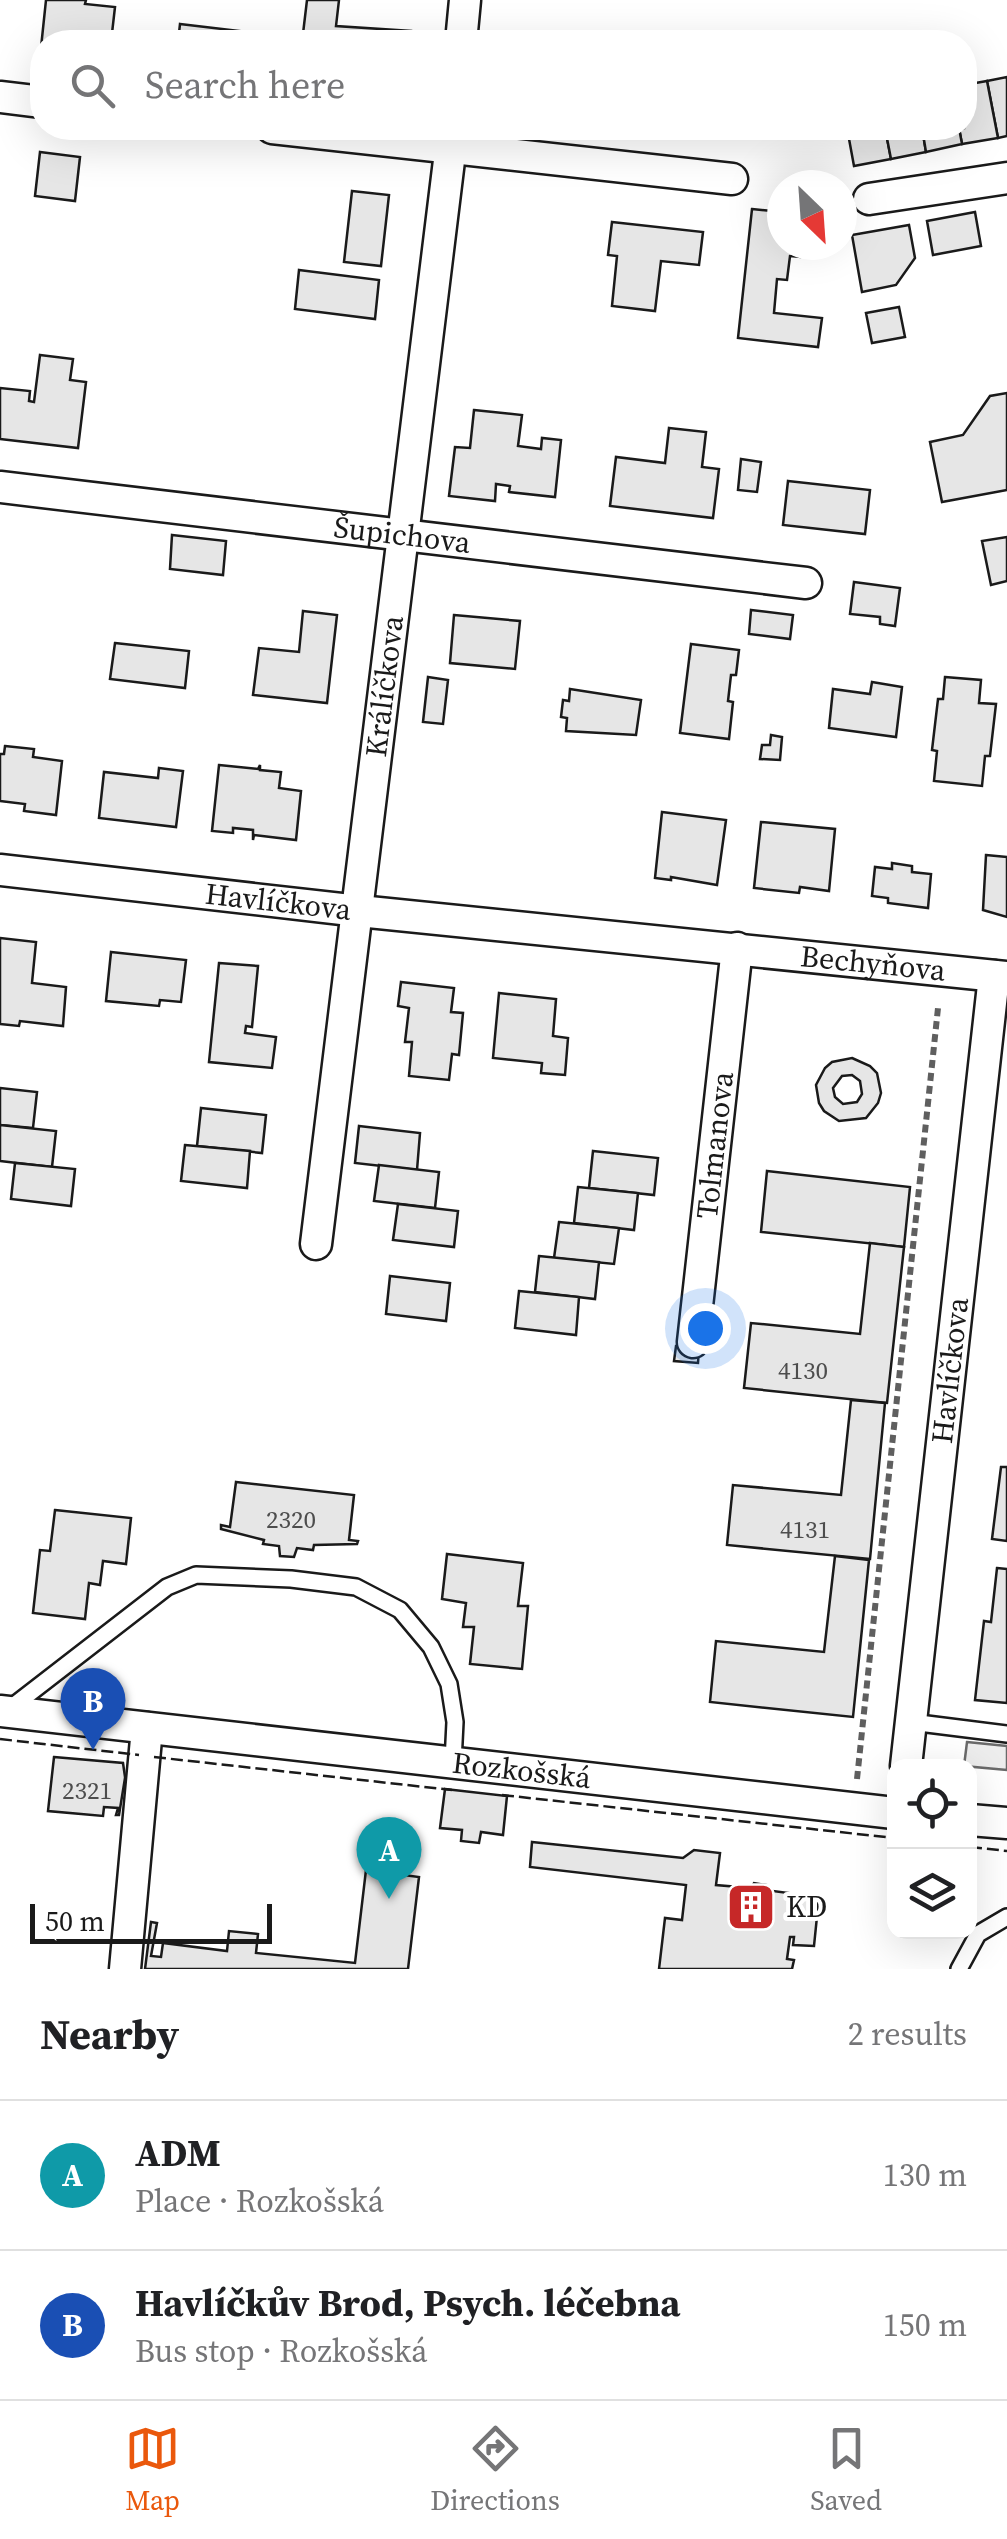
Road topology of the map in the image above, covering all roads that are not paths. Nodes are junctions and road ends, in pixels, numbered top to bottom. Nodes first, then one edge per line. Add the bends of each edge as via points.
1 (465, 0) edge
2 (462, 30) edge
3 (0, 97) edge
4 (30, 101) edge
5 (452, 140) edge
6 (466, 140) edge
7 (1007, 178) edge
8 (732, 179) dead end
9 (870, 200) dead end
10 (0, 487) edge
11 (402, 532) junction
12 (806, 583) dead end
13 (0, 870) edge
14 (358, 912) junction
15 (737, 948) junction
16 (1001, 976) edge
17 (316, 1244) dead end
18 (693, 1342) dead end
19 (3, 1711) edge
20 (911, 1722) junction
21 (147, 1728) junction
22 (1007, 1734) edge
23 (907, 1759) edge
24 (453, 1762) junction
25 (887, 1811) edge
26 (977, 1821) edge
27 (1007, 1823) edge
28 (1007, 1917) edge
29 (125, 1969) edge
30 (959, 1969) edge

1 - 2 street
3 - 4 street
5 - 11 street, Králíčkova
6 - 8 street
7 - 9 street
10 - 11 street, Šupichova
11 - 12 street, Šupichova
11 - 14 street, Králíčkova
13 - 14 street, Havlíčkova
14 - 15 street, Havlíčkova
14 - 17 street, Králíčkova
15 - 16 street, Bechyňova
15 - 18 street, Tolmanova
16 - 20 street, Havlíčkova
19 - 21 street, Rozkošská
19 - 24 lane via 166,1587 196,1575 291,1578 356,1587 400,1610 450,1684
20 - 22 lane
20 - 23 street, Havlíčkova
21 - 24 street, Rozkošská
21 - 29 street
24 - 25 street, Rozkošská
26 - 27 street
28 - 30 lane via 978,1934

